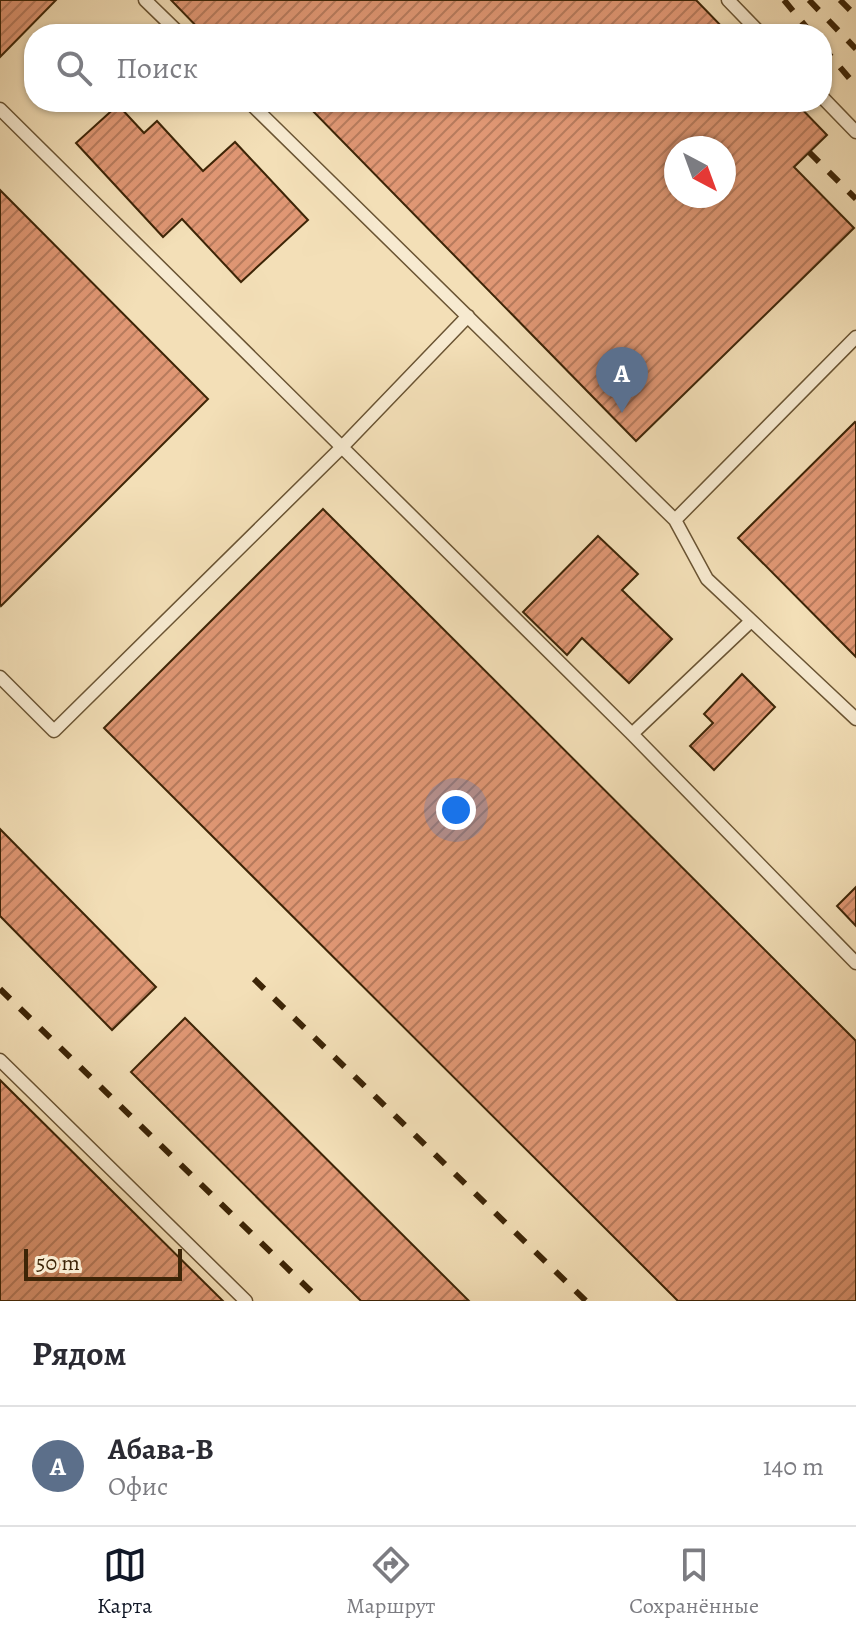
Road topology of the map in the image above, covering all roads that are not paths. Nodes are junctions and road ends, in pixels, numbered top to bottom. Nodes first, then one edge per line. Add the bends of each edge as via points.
1 (145, 0) edge
2 (728, 0) edge
3 (170, 24) edge
4 (751, 24) edge
5 (832, 107) edge
6 (0, 109) edge
7 (259, 112) edge
8 (856, 132) edge
9 (468, 316) junction
10 (856, 337) edge
11 (342, 447) junction
12 (675, 520) junction
13 (751, 621) junction
14 (0, 677) edge
15 (856, 719) edge
16 (632, 734) junction
17 (856, 963) edge
18 (0, 1060) edge
19 (246, 1301) edge

1 - 3 lane
2 - 4 lane
5 - 8 lane
6 - 11 lane
7 - 9 lane
9 - 11 lane
9 - 12 lane
10 - 12 lane
11 - 14 lane via 54,731
11 - 16 lane
12 - 13 lane via 707,579
13 - 15 lane
13 - 16 lane
16 - 17 lane
18 - 19 lane

